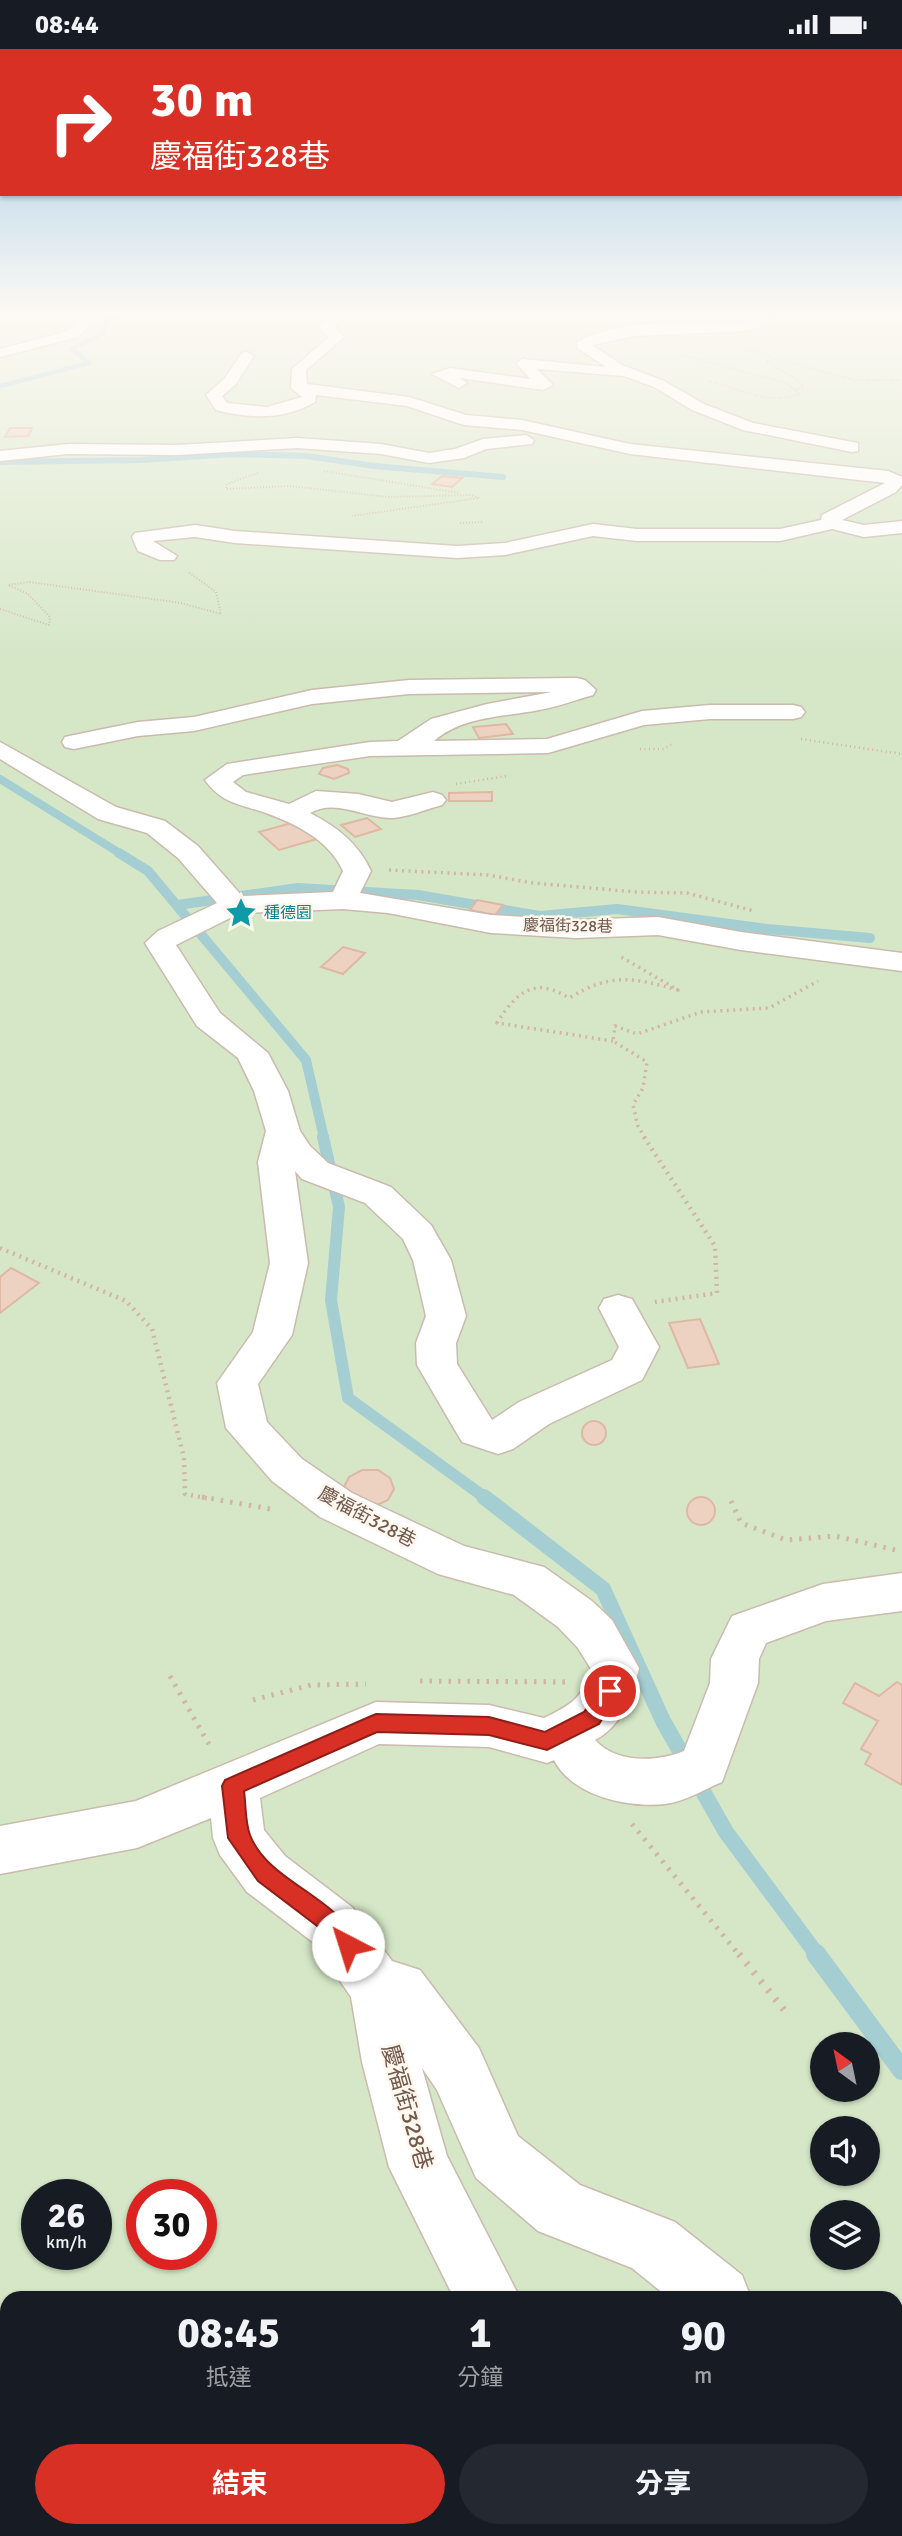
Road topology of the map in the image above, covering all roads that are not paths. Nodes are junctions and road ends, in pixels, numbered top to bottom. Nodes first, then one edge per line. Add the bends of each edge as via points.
1 (550, 431) edge
2 (770, 431) edge
3 (567, 434) junction
4 (11, 436) dead end
5 (438, 441) dead end
6 (68, 449) junction
7 (863, 449) dead end
8 (463, 452) junction
9 (0, 456) edge
10 (834, 523) junction
11 (902, 527) edge
12 (167, 557) road end
13 (793, 712) dead end
14 (74, 742) dead end
15 (0, 750) edge
16 (400, 750) junction
17 (433, 800) dead end
18 (289, 814) junction
19 (348, 886) junction
20 (231, 900) junction
21 (902, 962) edge
22 (283, 1131) junction
23 (618, 1308) road end
24 (902, 1592) edge
25 (572, 1745) junction
26 (233, 1786) junction
27 (0, 1850) edge
28 (377, 1987) junction
29 (484, 2291) edge
30 (710, 2291) edge

1 - 3 street
2 - 7 street
3 - 8 street
3 - 10 street via 630,449 862,471 896,481 834,515 829,519
4 - 6 street
5 - 8 street
6 - 8 street via 177,450 297,443 381,449 429,458
6 - 9 street
10 - 11 street via 875,531
10 - 12 street via 780,535 637,535 593,530 505,549 457,552 195,531 142,537 145,547
13 - 16 street via 710,712 642,719 548,746
14 - 16 street via 206,722 312,697 409,687 577,685 584,690 439,724
15 - 20 street via 107,813 156,827 188,852
16 - 18 street via 370,749 236,769 218,780 230,796
17 - 18 street via 391,810 316,799
18 - 19 street via 351,853
19 - 20 street, 慶福街328巷
19 - 21 street, 慶福街328巷 via 388,904 491,924 576,929 658,926
20 - 22 street, 慶福街328巷 via 160,943 208,1019 252,1053 271,1091
22 - 23 street via 297,1153 332,1177 378,1195 418,1233 432,1260 446,1316 436,1343 437,1365 477,1431 498,1438 534,1413 628,1370 639,1347
22 - 25 street, 慶福街328巷 via 276,1163 289,1263 272,1335 237,1383 247,1428 287,1470 336,1505 454,1561 528,1580 582,1621 615,1668 610,1691
24 - 25 street via 823,1603 749,1630 735,1659 734,1683 686,1774 619,1780
25 - 26 street, 慶福街328巷 via 489,1726 376,1723
26 - 27 street, 慶福街328巷 via 137,1824
26 - 28 street, 慶福街328巷 via 239,1838 265,1874 333,1925
28 - 29 street, 慶福街328巷 via 391,2061 420,2167
28 - 30 street, 慶福街328巷 via 400,1990 458,2069 497,2157 560,2209 653,2244

